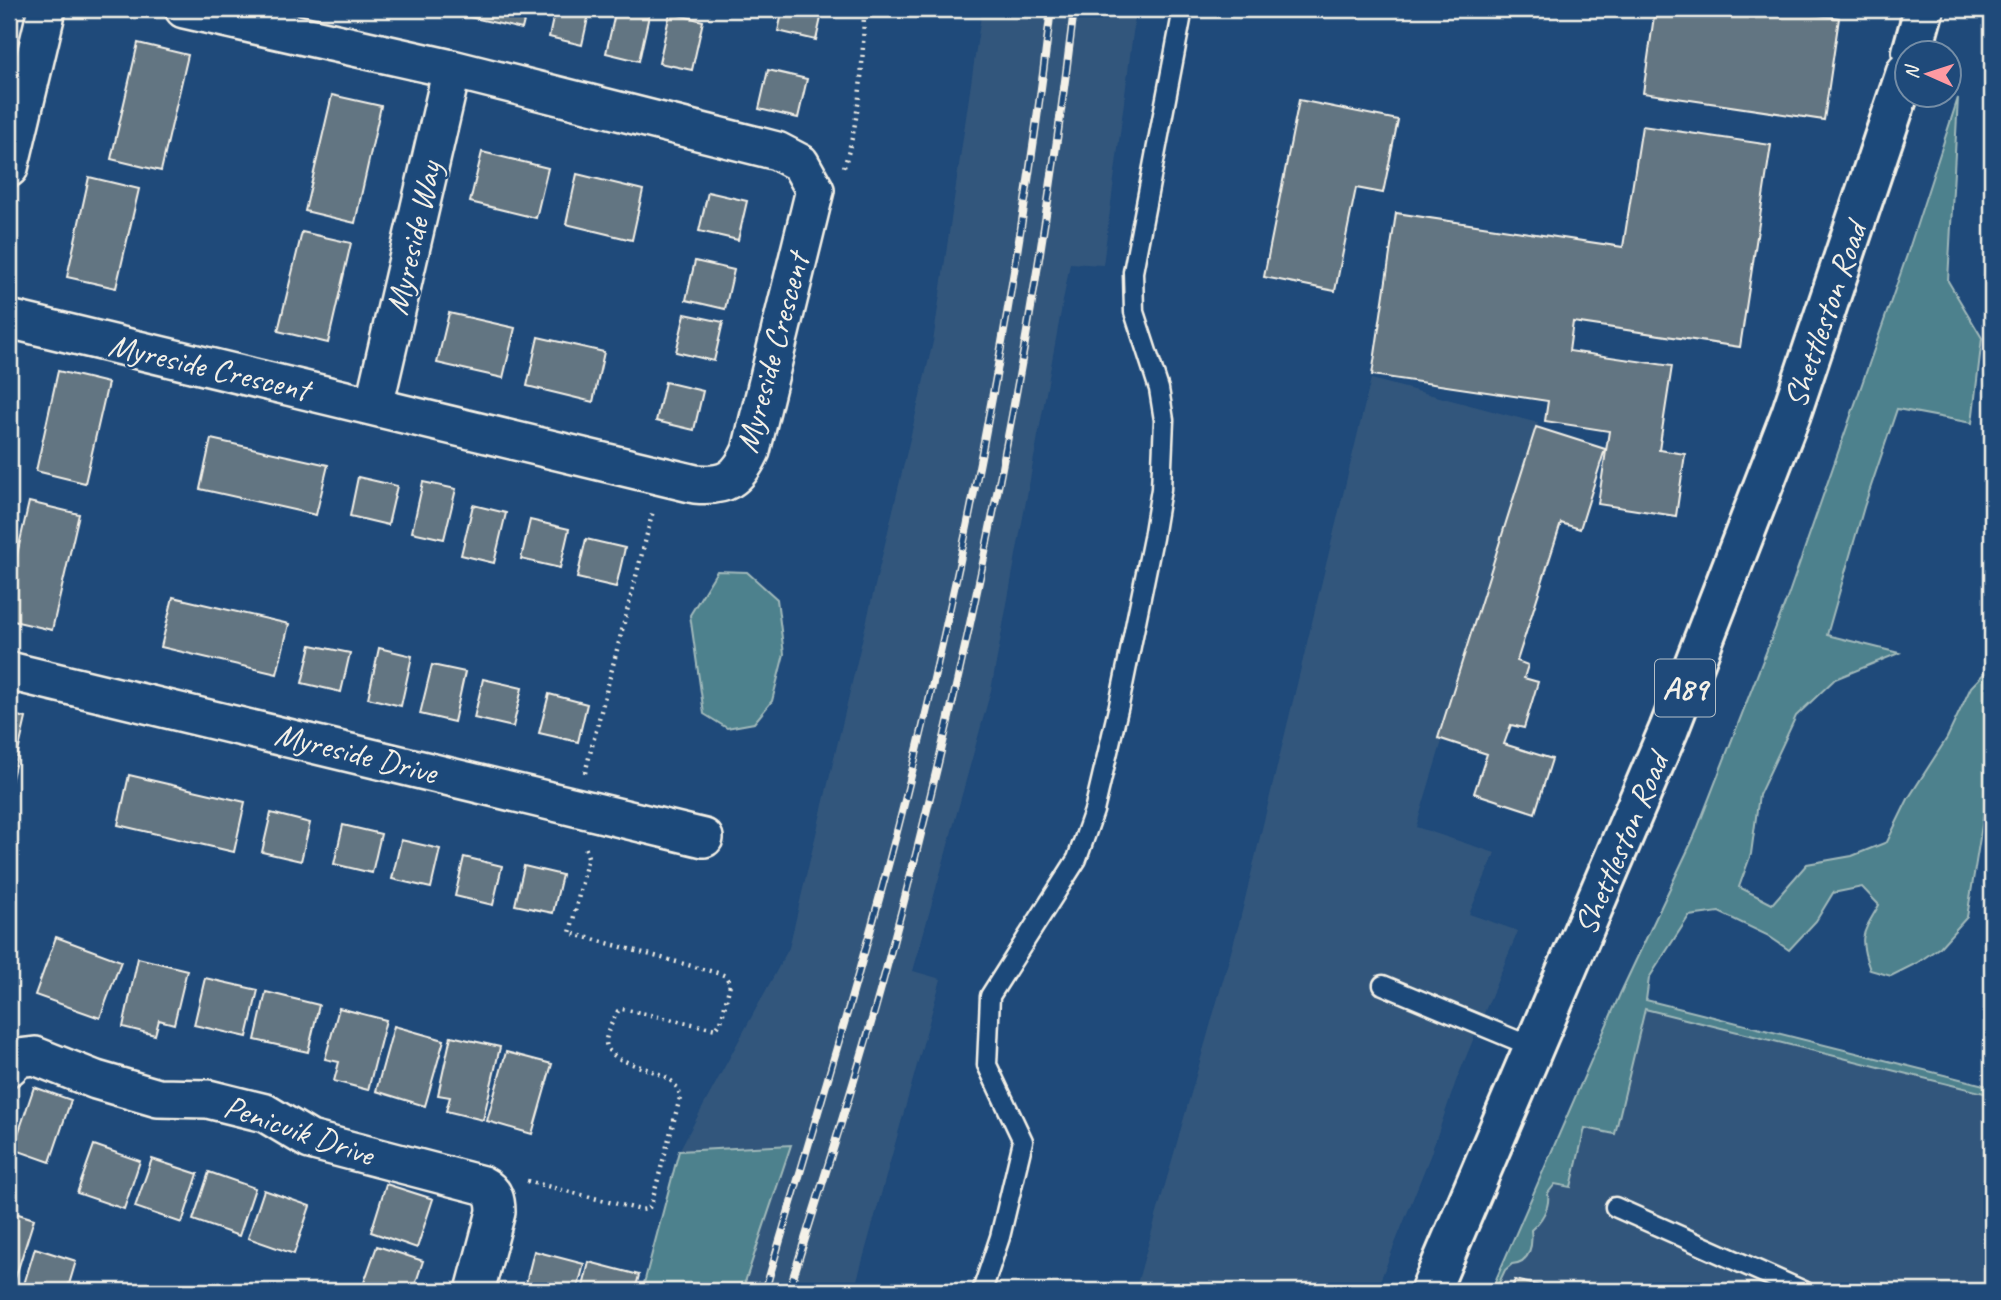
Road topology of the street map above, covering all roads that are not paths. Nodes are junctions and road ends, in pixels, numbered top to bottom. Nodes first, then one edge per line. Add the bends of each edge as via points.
1 (47, 9) edge
2 (184, 9) edge
3 (1183, 9) edge
4 (1924, 9) edge
5 (275, 19) edge
6 (1916, 38) edge
7 (453, 69) junction
8 (1894, 108) edge
9 (9, 168) edge
10 (9, 319) edge
11 (374, 407) junction
12 (9, 671) edge
13 (704, 838) dead end
14 (1383, 985) dead end
15 (1535, 1048) junction
16 (9, 1067) edge
17 (1615, 1207) dead end
18 (475, 1291) edge
19 (982, 1291) edge
20 (1430, 1291) edge
21 (1804, 1291) edge

1 - 9 street
2 - 5 street
3 - 19 lane via 1133,272 1134,312 1164,420 1161,489 1094,811 1077,859 990,996 987,1065 1023,1141
4 - 6 main road
5 - 7 street
7 - 11 street, Myreside Way
7 - 11 street, Myreside Crescent via 777,151 800,163 815,190 751,451 737,475 724,483 710,485 662,476
8 - 15 main road, Shettleston Road / A89 via 1791,414 1669,729
10 - 11 street, Myreside Crescent
12 - 13 street, Myreside Drive
14 - 15 lane
15 - 20 main road, Shettleston Road / A89
16 - 18 street, Penicuik Drive via 27,1055 158,1098 208,1098 265,1113 310,1140 489,1189 496,1212
17 - 21 lane

